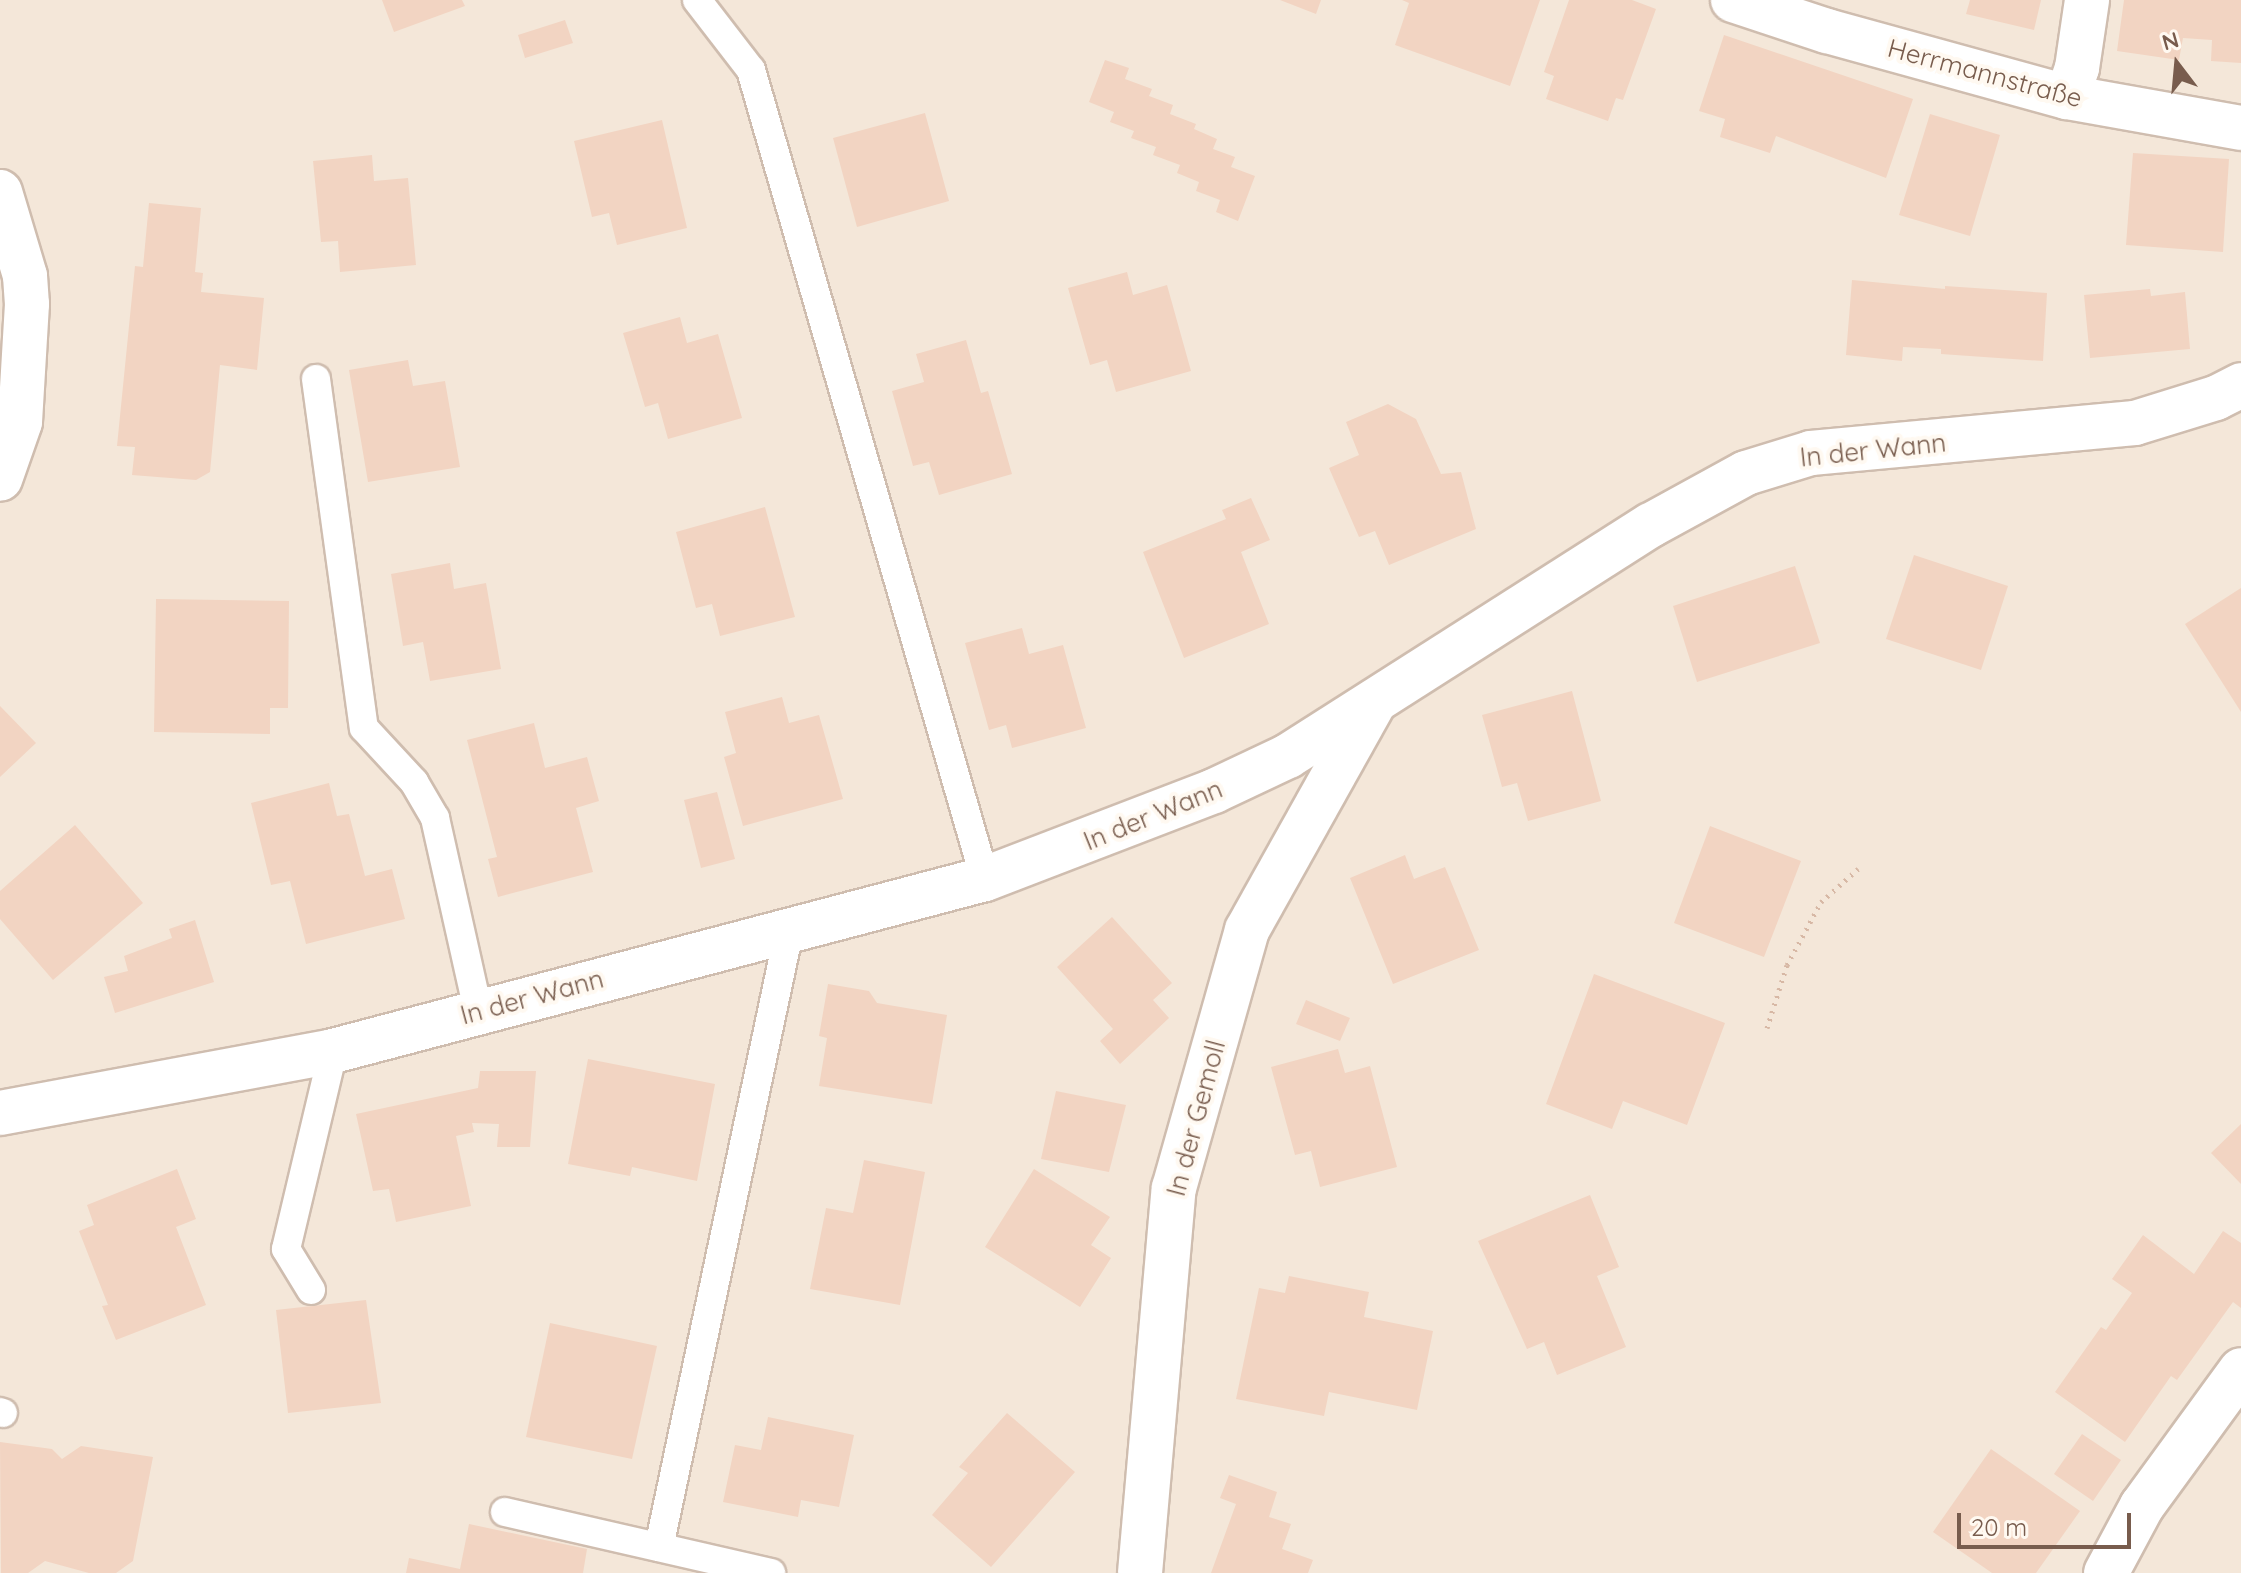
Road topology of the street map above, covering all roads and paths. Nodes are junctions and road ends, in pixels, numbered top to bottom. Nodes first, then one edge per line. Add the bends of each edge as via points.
1 (697, 0) edge
2 (1733, 0) edge
3 (2087, 0) edge
4 (2067, 97) junction
5 (2241, 128) edge
6 (0, 192) edge
7 (13, 303) edge
8 (316, 379) dead end
9 (2241, 385) edge
10 (0, 479) edge
11 (1377, 700) junction
12 (1858, 869) dead end
13 (985, 879) junction
14 (789, 931) junction
15 (478, 1011) junction
16 (1767, 1028) dead end
17 (333, 1051) junction
18 (0, 1113) edge
19 (311, 1290) dead end
20 (2241, 1370) edge
21 (505, 1512) dead end
22 (659, 1547) junction
23 (771, 1573) edge
24 (1140, 1573) edge
25 (2106, 1573) edge

1 - 13 lane via 751,70
2 - 4 street, Herrmannstraße
3 - 4 street
4 - 5 street, Herrmannstraße
6 - 7 street via 25,276
7 - 10 street via 20,422
8 - 15 lane via 364,728 414,782 435,818
9 - 11 street, In der Wann via 2135,423 1823,451 1746,473 1662,518
11 - 13 street, In der Wann via 1288,756 1239,779
11 - 24 street, In der Gemoll via 1247,930 1174,1188
12 - 16 path via 1821,902 1787,965
13 - 14 street, In der Wann
14 - 15 street, In der Wann
14 - 22 lane
15 - 17 street, In der Wann
17 - 18 street, In der Wann
17 - 19 lane via 286,1249
20 - 25 street via 2142,1506
21 - 22 lane
22 - 23 lane

